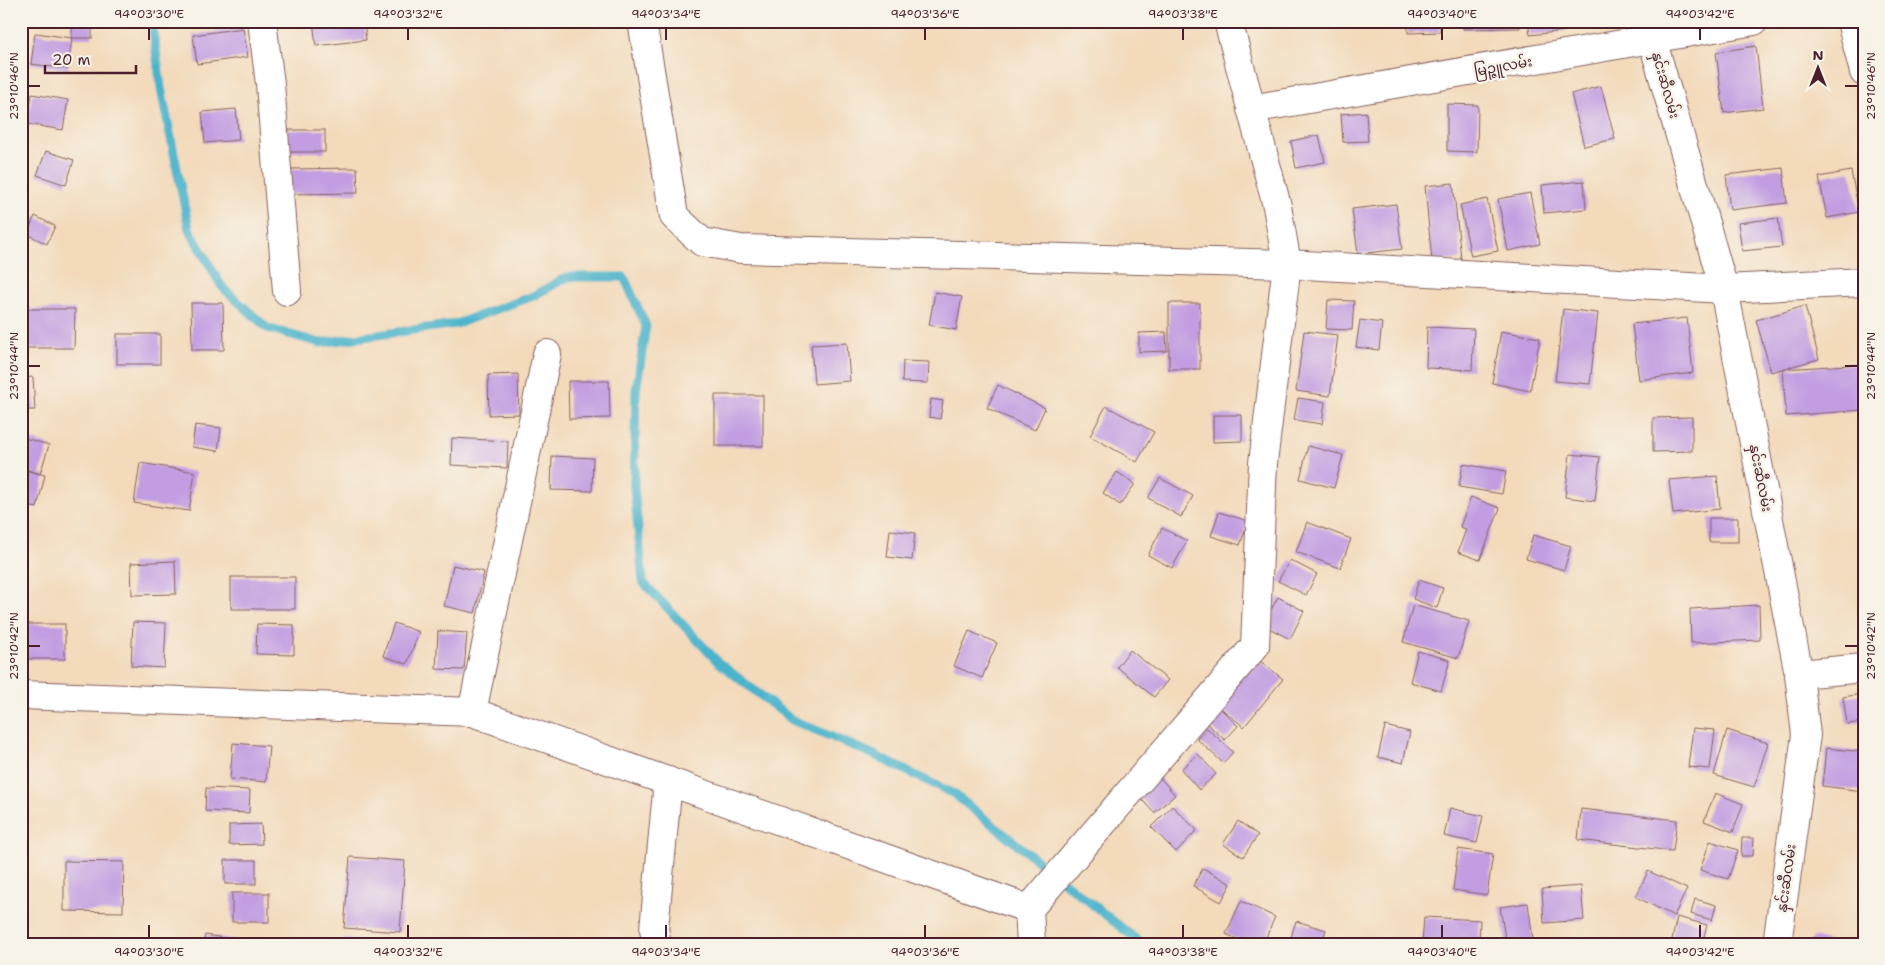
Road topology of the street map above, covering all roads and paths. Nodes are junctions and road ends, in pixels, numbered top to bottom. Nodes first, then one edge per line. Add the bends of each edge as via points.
1 (262, 21) edge
2 (642, 21) edge
3 (1228, 21) edge
4 (1754, 21) edge
5 (1852, 21) edge
6 (1650, 31) edge
7 (1864, 72) edge
8 (1251, 109) junction
9 (1287, 264) junction
10 (1864, 282) edge
11 (1724, 289) junction
12 (287, 291) dead end
13 (547, 354) dead end
14 (1864, 668) edge
15 (1799, 674) junction
16 (21, 695) edge
17 (472, 712) junction
18 (668, 781) junction
19 (1036, 900) junction
20 (656, 944) edge
21 (1031, 944) edge
22 (1777, 944) edge

1 - 12 street
2 - 9 street via 674,216 702,242 741,249
3 - 8 street
4 - 6 street, မြဉ္ဇူလမ်း
5 - 7 street
6 - 8 street, မြဉ္ဇူလမ်း
6 - 11 street, နှင်းဆီလမ်း
8 - 9 street via 1277,206
9 - 11 street
9 - 19 street via 1263,463 1255,646
10 - 11 street
11 - 15 street, နှင်းဆီလမ်း
13 - 17 street
14 - 15 street
15 - 22 street, နှင်းဆီလမ်း via 1806,735
16 - 17 street
17 - 18 street
18 - 19 street
18 - 20 street via 654,929
19 - 21 street

